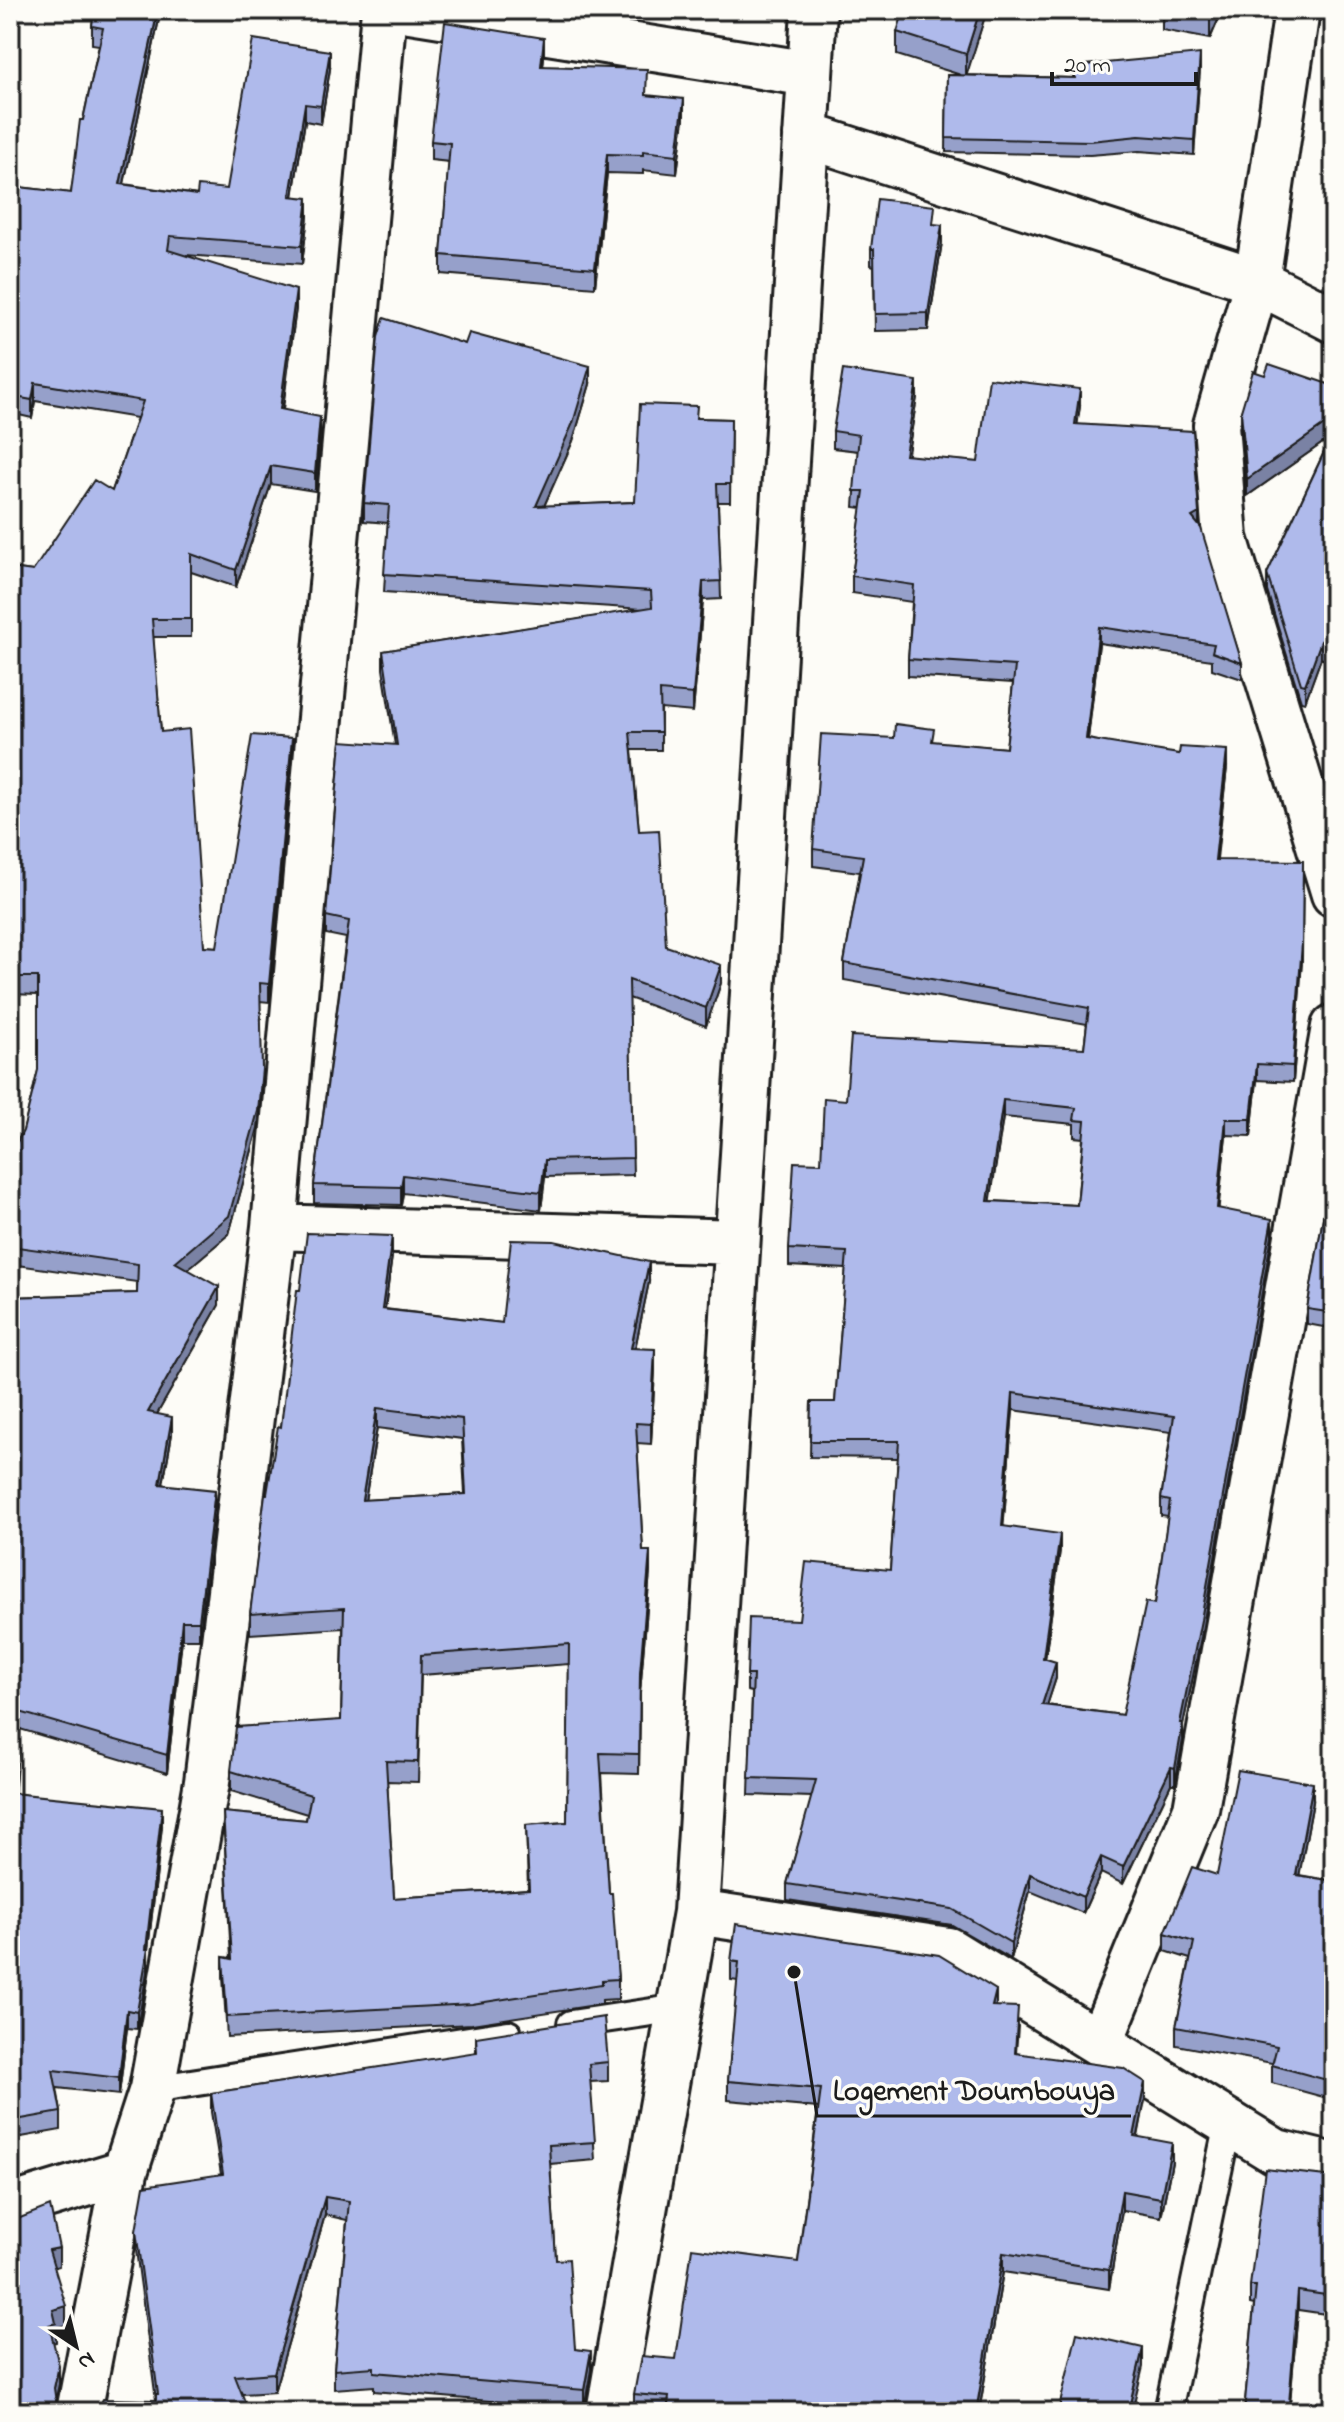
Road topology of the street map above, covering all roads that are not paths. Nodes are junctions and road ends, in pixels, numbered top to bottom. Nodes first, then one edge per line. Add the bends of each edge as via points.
1 (384, 10) edge
2 (410, 10) edge
3 (814, 10) edge
4 (1297, 10) edge
5 (810, 74) junction
6 (806, 135) junction
7 (1257, 281) junction
8 (1334, 320) edge
9 (1334, 894) edge
10 (1334, 1027) edge
11 (274, 1227) junction
12 (737, 1242) junction
13 (696, 1912) junction
14 (679, 2008) junction
15 (1100, 2043) junction
16 (152, 2089) junction
17 (1228, 2123) junction
18 (1334, 2166) edge
19 (125, 2172) junction
20 (10, 2207) edge
21 (79, 2412) edge
22 (609, 2412) edge
23 (1168, 2412) edge

1 - 11 street
2 - 5 street
3 - 5 street
4 - 7 street
5 - 6 street
6 - 7 street
6 - 12 street
7 - 8 street
7 - 9 street via 1216,425 1225,538
10 - 15 street via 1196,1809
11 - 12 street
11 - 16 street via 207,1782
12 - 13 street
13 - 14 street
13 - 15 street via 948,1950
14 - 16 lane
14 - 22 street
15 - 17 street
16 - 19 street
17 - 18 street via 1276,2152
17 - 23 lane
19 - 20 street
19 - 21 street

